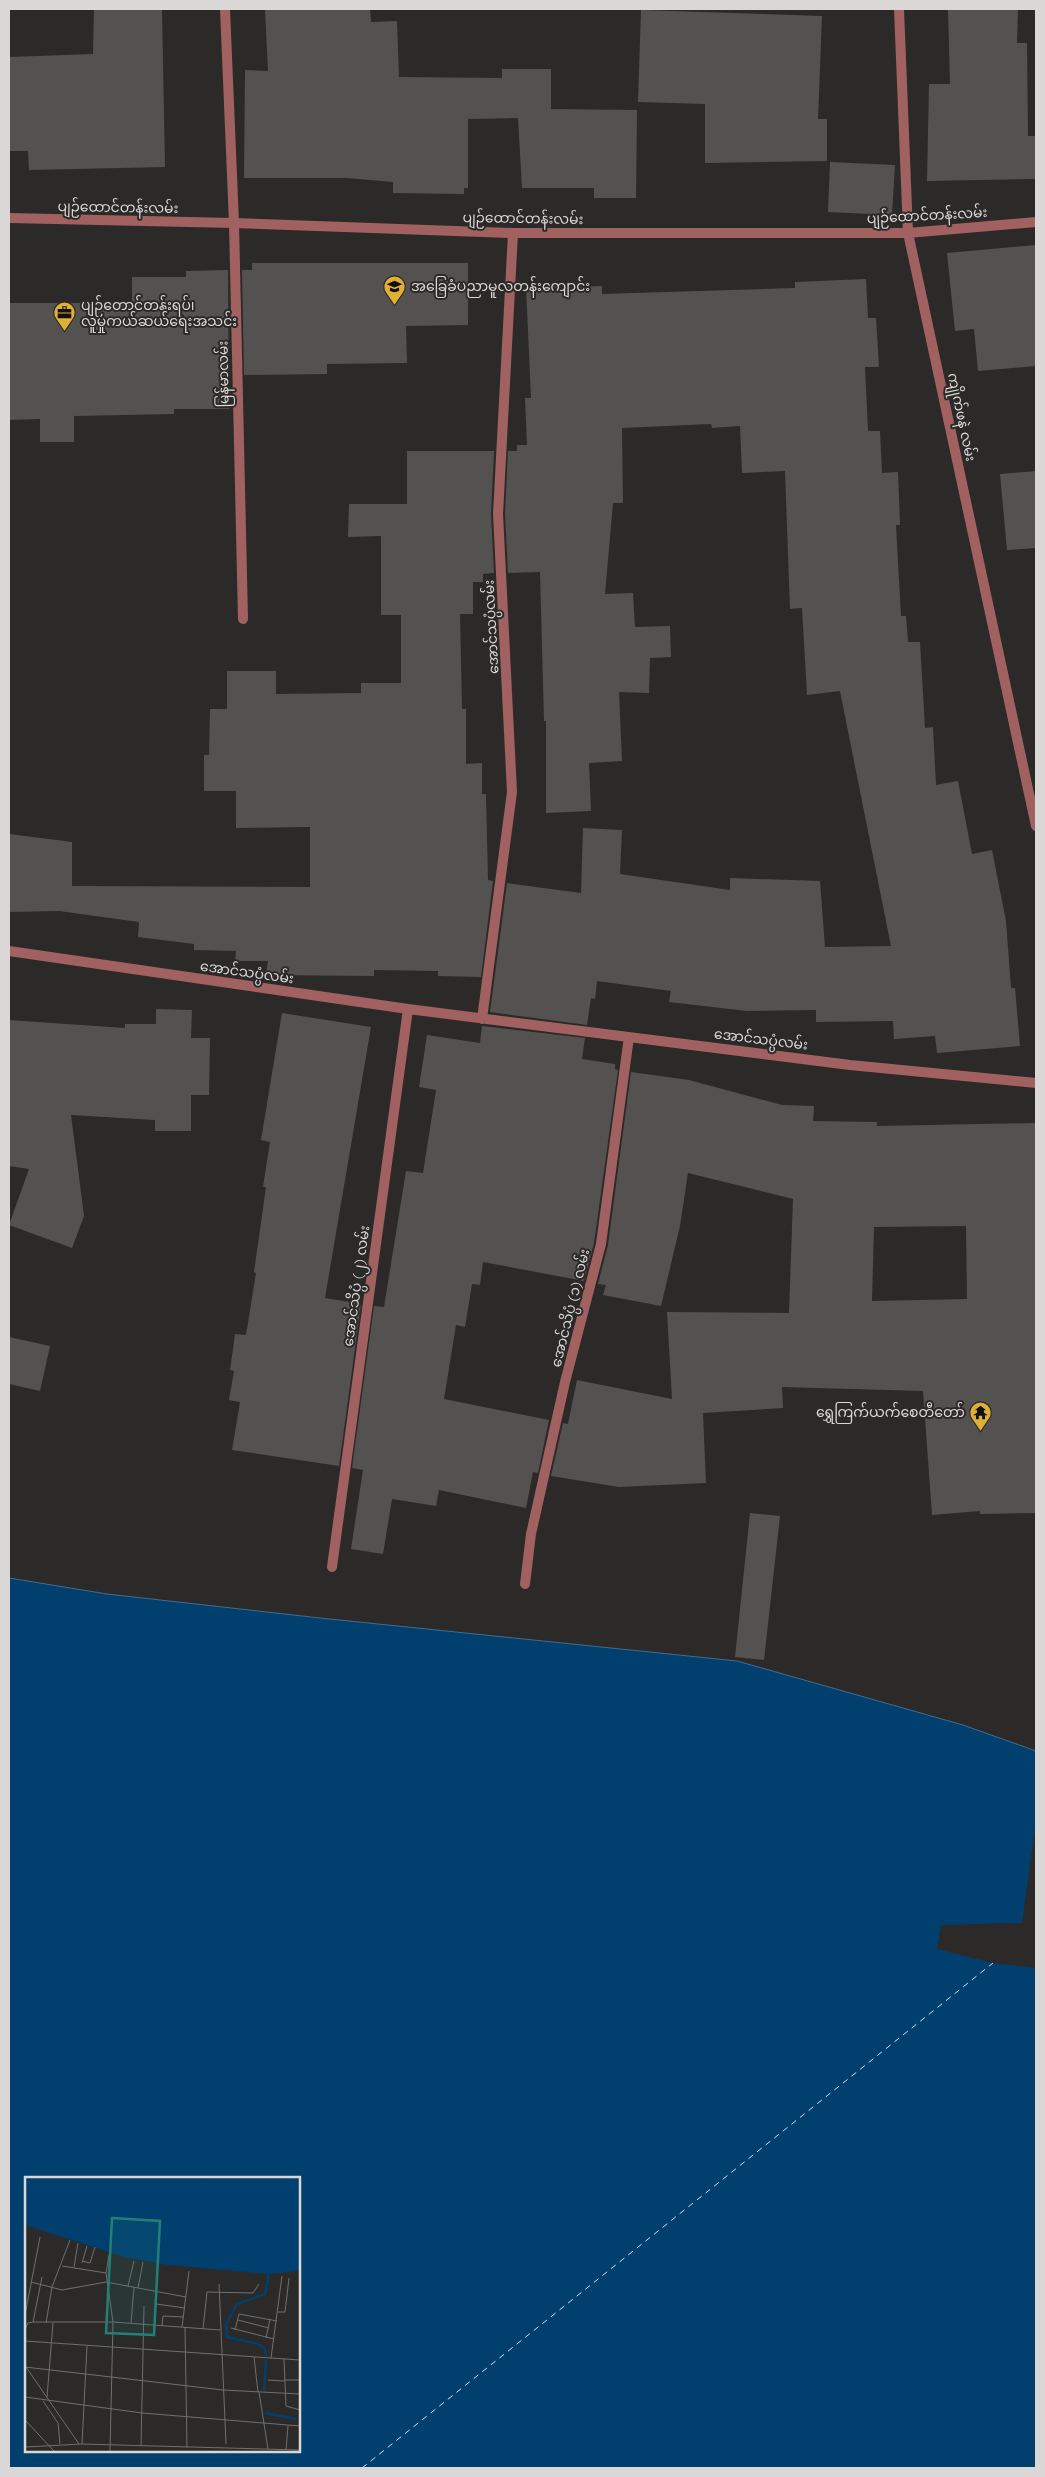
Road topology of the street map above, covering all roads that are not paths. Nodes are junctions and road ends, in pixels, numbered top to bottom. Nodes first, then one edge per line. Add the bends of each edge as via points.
1 (225, 9) edge
2 (899, 9) edge
3 (9, 218) edge
4 (1036, 222) edge
5 (234, 223) junction
6 (513, 233) junction
7 (908, 233) junction
8 (243, 619) dead end
9 (1036, 826) edge
10 (9, 951) edge
11 (408, 1010) junction
12 (482, 1019) junction
13 (629, 1037) junction
14 (1036, 1083) edge
15 (332, 1567) dead end
16 (525, 1584) dead end

1 - 5 street, မြန်မာလမ်း
2 - 7 street, ကျိုက်ဖနဲ လမ်း
3 - 5 street, ပျဉ်ထောင်တန်းလမ်း
4 - 7 street, ပျဉ်ထောင်တန်းလမ်း
5 - 6 street, ပျဉ်ထောင်တန်းလမ်း
5 - 8 street, မြန်မာလမ်း
6 - 7 street, ပျဉ်ထောင်တန်းလမ်း
6 - 12 street, အောင်သပ္ပံလမ်း via 498,514 512,792
7 - 9 street, ကျိုက်ဖနဲ လမ်း
10 - 11 street, အောင်သပ္ပံလမ်း
11 - 12 street, အောင်သပ္ပံလမ်း
11 - 15 street, အောင်သိပ္ပံ (၂) လမ်း
12 - 13 street, အောင်သပ္ပံလမ်း
13 - 14 street, အောင်သပ္ပံလမ်း via 850,1065
13 - 16 street, အောင်သိပ္ပံ (၁) လမ်း via 601,1244 531,1534

